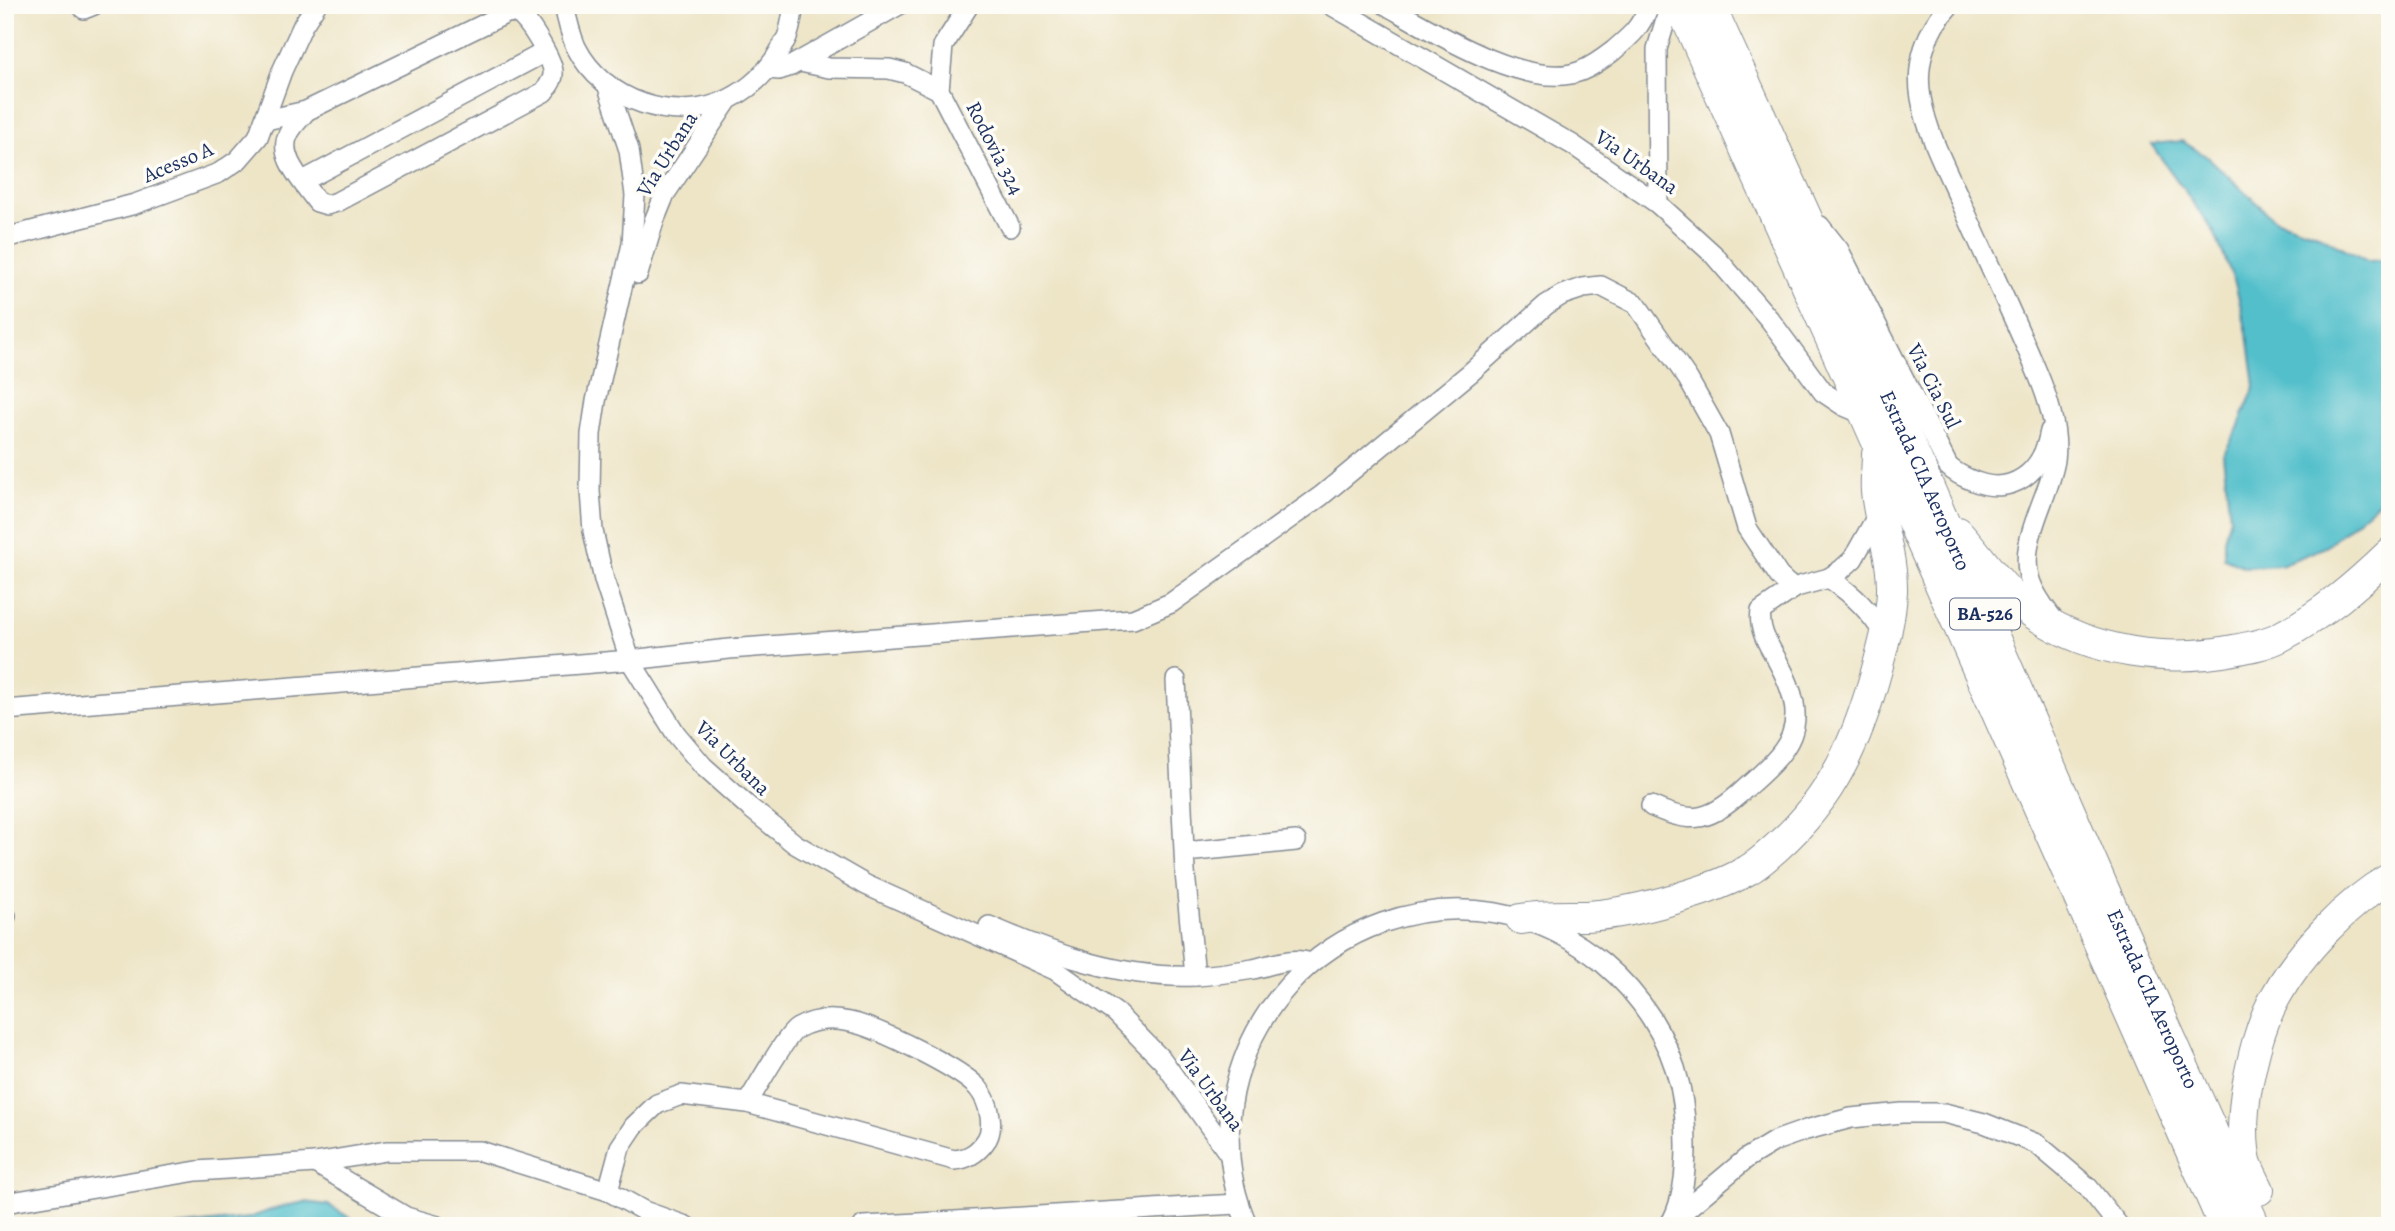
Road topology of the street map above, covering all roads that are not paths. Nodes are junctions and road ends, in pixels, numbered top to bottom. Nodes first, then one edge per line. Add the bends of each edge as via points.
1 (316, 5) edge
2 (564, 5) edge
3 (794, 5) edge
4 (899, 5) edge
5 (969, 5) edge
6 (1331, 5) edge
7 (1386, 5) edge
8 (1710, 5) edge
9 (1727, 5) edge
10 (1950, 5) edge
11 (1666, 7) edge
12 (545, 52) junction
13 (800, 62) junction
14 (769, 69) junction
15 (607, 85) junction
16 (939, 90) junction
17 (728, 100) junction
18 (306, 111) junction
19 (266, 120) junction
20 (1769, 136) junction
21 (303, 181) junction
22 (635, 195) junction
23 (1798, 199) junction
24 (662, 201) junction
25 (1658, 204) junction
26 (1010, 227) dead end
27 (5, 239) edge
28 (1865, 415) junction
29 (2052, 416) junction
30 (1877, 443) junction
31 (1880, 511) junction
32 (1939, 511) junction
33 (2390, 553) edge
34 (1829, 578) junction
35 (1793, 589) junction
36 (2059, 628) junction
37 (1886, 637) junction
38 (636, 659) junction
39 (1176, 680) dead end
40 (5, 710) edge
41 (1651, 806) dead end
42 (1296, 841) dead end
43 (1185, 852) junction
44 (2390, 878) edge
45 (1521, 919) junction
46 (1310, 962) junction
47 (1195, 976) junction
48 (747, 1103) junction
49 (2179, 1126) junction
50 (1229, 1154) junction
51 (315, 1163) junction
52 (608, 1191) junction
53 (5, 1203) edge
54 (1238, 1204) junction
55 (1671, 1223) edge
56 (674, 1224) edge
57 (438, 1226) edge
58 (863, 1226) edge
59 (1248, 1226) edge
60 (2119, 1226) edge
61 (2206, 1226) edge
62 (2224, 1226) edge
63 (2255, 1226) edge
64 (2275, 1226) edge

1 - 19 street, Acesso A via 282,71
2 - 15 street via 577,48
3 - 14 street via 788,35
4 - 13 street
5 - 16 street via 943,46
6 - 25 street, Via Urbana via 1573,145
7 - 11 street via 1461,47 1514,69 1563,75 1580,72 1609,54
8 - 20 highway, Estrada CIA Aeroporto / BA-526
9 - 20 highway via 1751,58
10 - 29 street via 1932,28 1922,54 1921,97 1952,183 2039,376
11 - 25 street via 1657,49
11 - 28 highway, Estrada CIA Aeroporto / BA-526 via 1701,53
12 - 18 street via 526,20 509,12
12 - 21 street
12 - 21 street via 553,71 544,92 374,183 327,205 317,202
13 - 14 street
13 - 16 street via 829,68 889,69
14 - 17 street
15 - 17 street via 653,107 704,108
15 - 22 street, Via Urbana via 629,150
16 - 26 street, Rodovia 324
17 - 24 street, Via Urbana
18 - 19 street
18 - 21 street via 289,132 284,147
19 - 27 street, Acesso A via 238,160 219,173 135,204
20 - 23 highway, Estrada CIA Aeroporto / BA-526
22 - 24 street
22 - 38 street, Via Urbana via 632,244 596,401 590,491 604,580
23 - 29 street, Via Cia Sul via 1839,250 1955,473 1983,486 2021,480 2044,452
23 - 32 highway, Estrada CIA Aeroporto / BA-526
24 - 38 street, Via Urbana via 618,347 601,445 604,549
25 - 28 street, Via Urbana via 1713,254 1823,392
28 - 30 highway, Estrada CIA Aeroporto / BA-526
29 - 36 street via 2055,458 2026,566 2038,597
30 - 31 highway
30 - 49 highway, Estrada CIA Aeroporto / BA-526
31 - 34 street via 1853,559
31 - 37 highway via 1892,590
32 - 36 highway via 2019,601
32 - 63 highway, Estrada CIA Aeroporto / BA-526
33 - 36 highway via 2320,614 2252,647 2203,656 2166,656 2104,645
34 - 35 street
34 - 37 street via 1854,595
35 - 38 street via 1747,528 1719,434 1688,379 1636,304 1601,286 1562,295 1546,305 1321,496 1154,612 1114,621
35 - 41 street via 1760,611 1759,624 1794,704 1795,728 1789,745 1726,807 1703,818 1686,819
37 - 45 highway via 1841,770 1797,829 1766,857 1748,870 1661,903 1585,916
38 - 40 street
38 - 47 street, Via Urbana via 712,761 805,840 862,872 1020,939 1113,970
38 - 50 street, Via Urbana via 676,734 703,766 749,807 794,844 866,885 1055,970 1116,1013 1163,1061
39 - 43 street
42 - 43 street
43 - 47 street
44 - 64 highway via 2348,909 2305,955 2276,995 2263,1026 2248,1080 2244,1136 2246,1161
45 - 46 street via 1477,911 1432,911 1389,920 1347,937
45 - 55 street via 1557,932 1618,976 1663,1037 1685,1109 1687,1147 1683,1185
46 - 47 street, Via Urbana
46 - 50 street via 1280,993 1239,1069 1230,1111
48 - 48 street via 954,1160 979,1150 990,1135 990,1112 979,1088 950,1066 851,1022 821,1019 795,1029
48 - 52 street via 681,1095 657,1104 634,1126 621,1147
49 - 61 highway via 2192,1192
49 - 62 highway, Estrada CIA Aeroporto / BA-526
50 - 54 street
51 - 52 street via 386,1151 480,1151
51 - 53 street via 197,1171
51 - 57 street via 406,1217
52 - 56 street
54 - 58 street
54 - 59 street
55 - 60 street via 1747,1158 1775,1141 1851,1118 1944,1113 2037,1144 2088,1187

